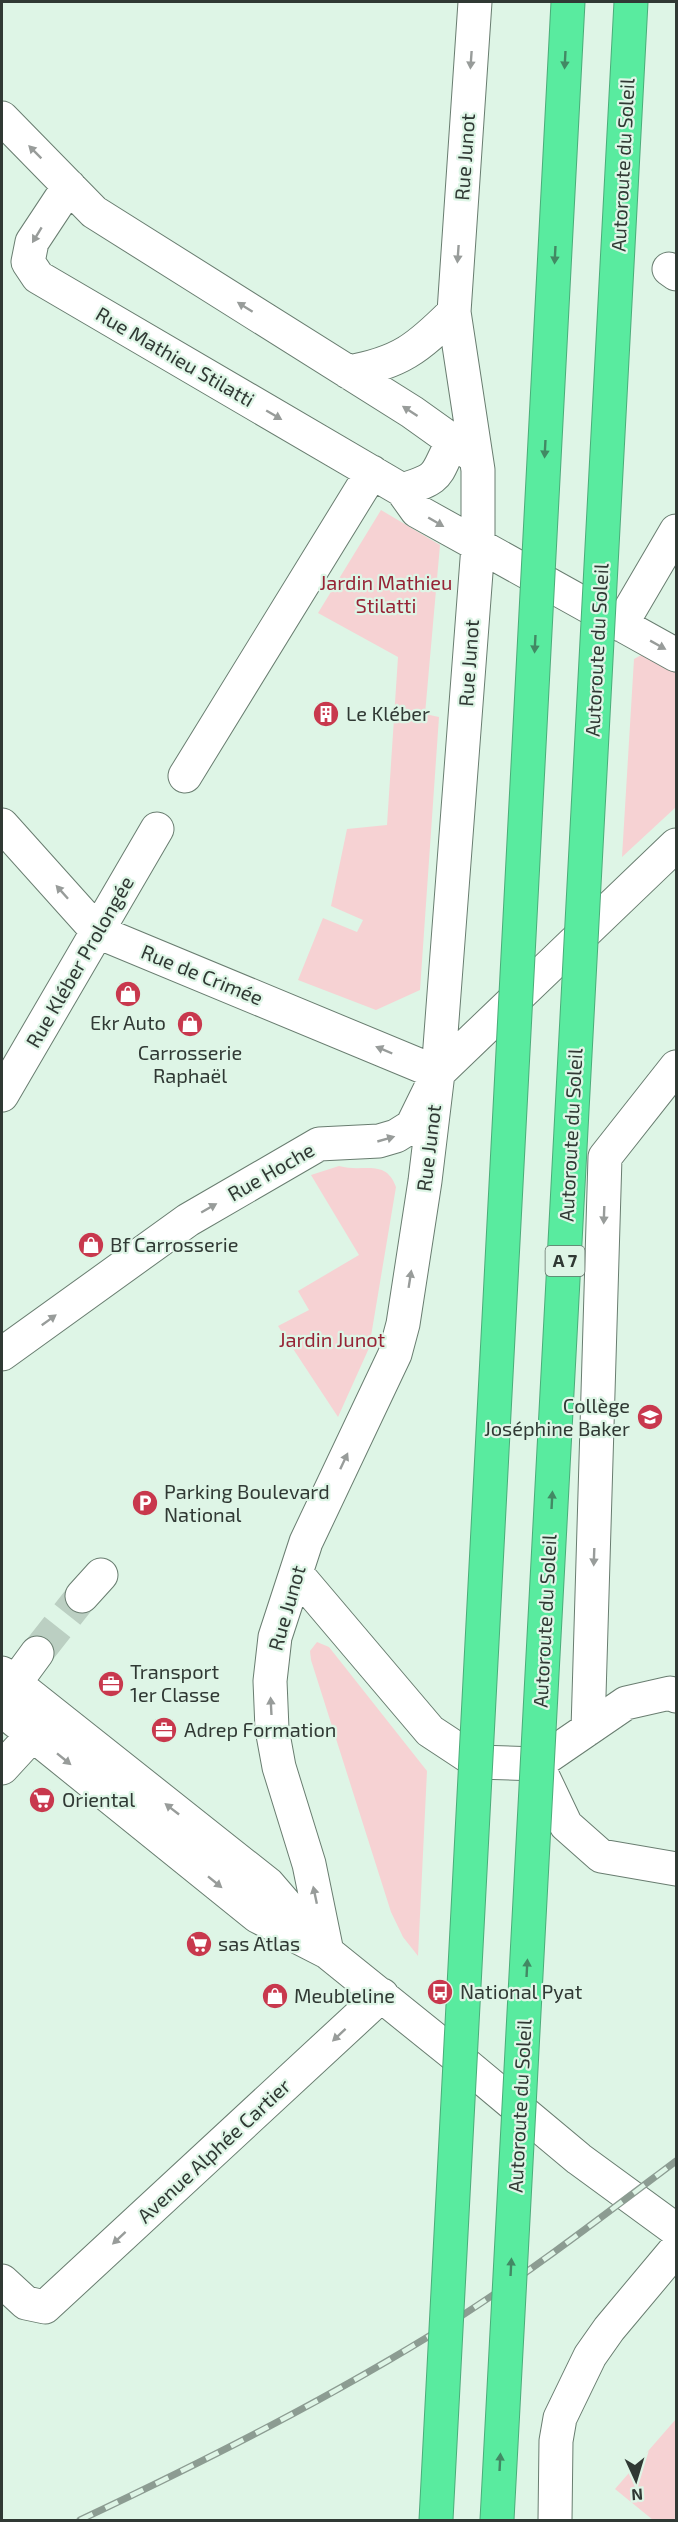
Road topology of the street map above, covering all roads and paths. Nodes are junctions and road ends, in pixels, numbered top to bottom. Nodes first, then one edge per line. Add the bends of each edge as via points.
1 (475, 2) edge
2 (568, 2) edge
3 (631, 2) edge
4 (2, 118) edge
5 (69, 186) junction
6 (454, 312) junction
7 (348, 372) junction
8 (464, 449) junction
9 (372, 472) junction
10 (402, 490) junction
11 (676, 531) edge
12 (478, 546) junction
13 (621, 625) junction
14 (676, 655) edge
15 (185, 776) dead end
16 (2, 825) edge
17 (157, 830) dead end
18 (676, 845) edge
19 (98, 932) junction
20 (676, 1067) edge
21 (438, 1072) junction
22 (2, 1095) edge
23 (2, 1354) edge
24 (296, 1573) junction
25 (38, 1653) tunnel mouth
26 (6, 1689) edge
27 (676, 1696) edge
28 (43, 1724) junction
29 (588, 1729) junction
30 (537, 1764) junction
31 (2, 1768) edge
32 (676, 1869) edge
33 (327, 1952) junction
34 (382, 1995) junction
35 (676, 2230) edge
36 (676, 2249) edge
37 (2, 2280) edge
38 (24, 2307) edge
39 (435, 2520) edge
40 (496, 2520) edge
41 (555, 2520) edge

1 -> 6 street, Rue Junot
2 -> 39 highway, bridge
40 -> 3 highway, Autoroute du Soleil / A 7, bridge
5 -> 4 street
7 -> 5 street via 94,212
5 -> 9 street, Rue Mathieu Stilatti via 32,242 28,262 38,277
6 - 7 street via 422,344 399,358 378,367
6 - 8 street, Rue Junot
8 -> 7 street
8 - 10 street via 425,483
8 - 12 street, Rue Junot via 478,471
9 - 10 street, Rue Mathieu Stilatti
9 - 15 street
10 -> 12 street, Rue Mathieu Stilatti via 417,511
11 - 13 street
12 - 13 street, Rue Mathieu Stilatti
12 - 21 street, Rue Junot
13 -> 14 street, Rue Mathieu Stilatti
19 -> 16 street, Rue de Crimée
17 - 19 street, Rue Kléber Prolongée
18 - 21 street, Rue Hoche
21 -> 19 street, Rue de Crimée
19 - 22 street, Rue Kléber Prolongée
20 -> 29 street via 605,1157
23 -> 21 street, Rue Hoche via 188,1220 319,1144 379,1142 412,1126
24 -> 21 street, Rue Junot via 306,1542 394,1354 403,1324
24 - 30 street via 430,1731 477,1762
33 -> 24 street, Rue Junot via 309,1864 279,1767 272,1729 270,1681 275,1637
25 - 26 street
26 - 28 street
27 - 29 street via 626,1703
28 - 31 street
28 - 33 street via 257,1916
29 - 30 street
30 - 32 street via 566,1825 602,1856
33 - 34 street
34 - 35 street via 579,2159
34 -> 38 street, Avenue Alphée Cartier
36 - 41 street via 590,2356 564,2409 556,2441
37 - 38 street

